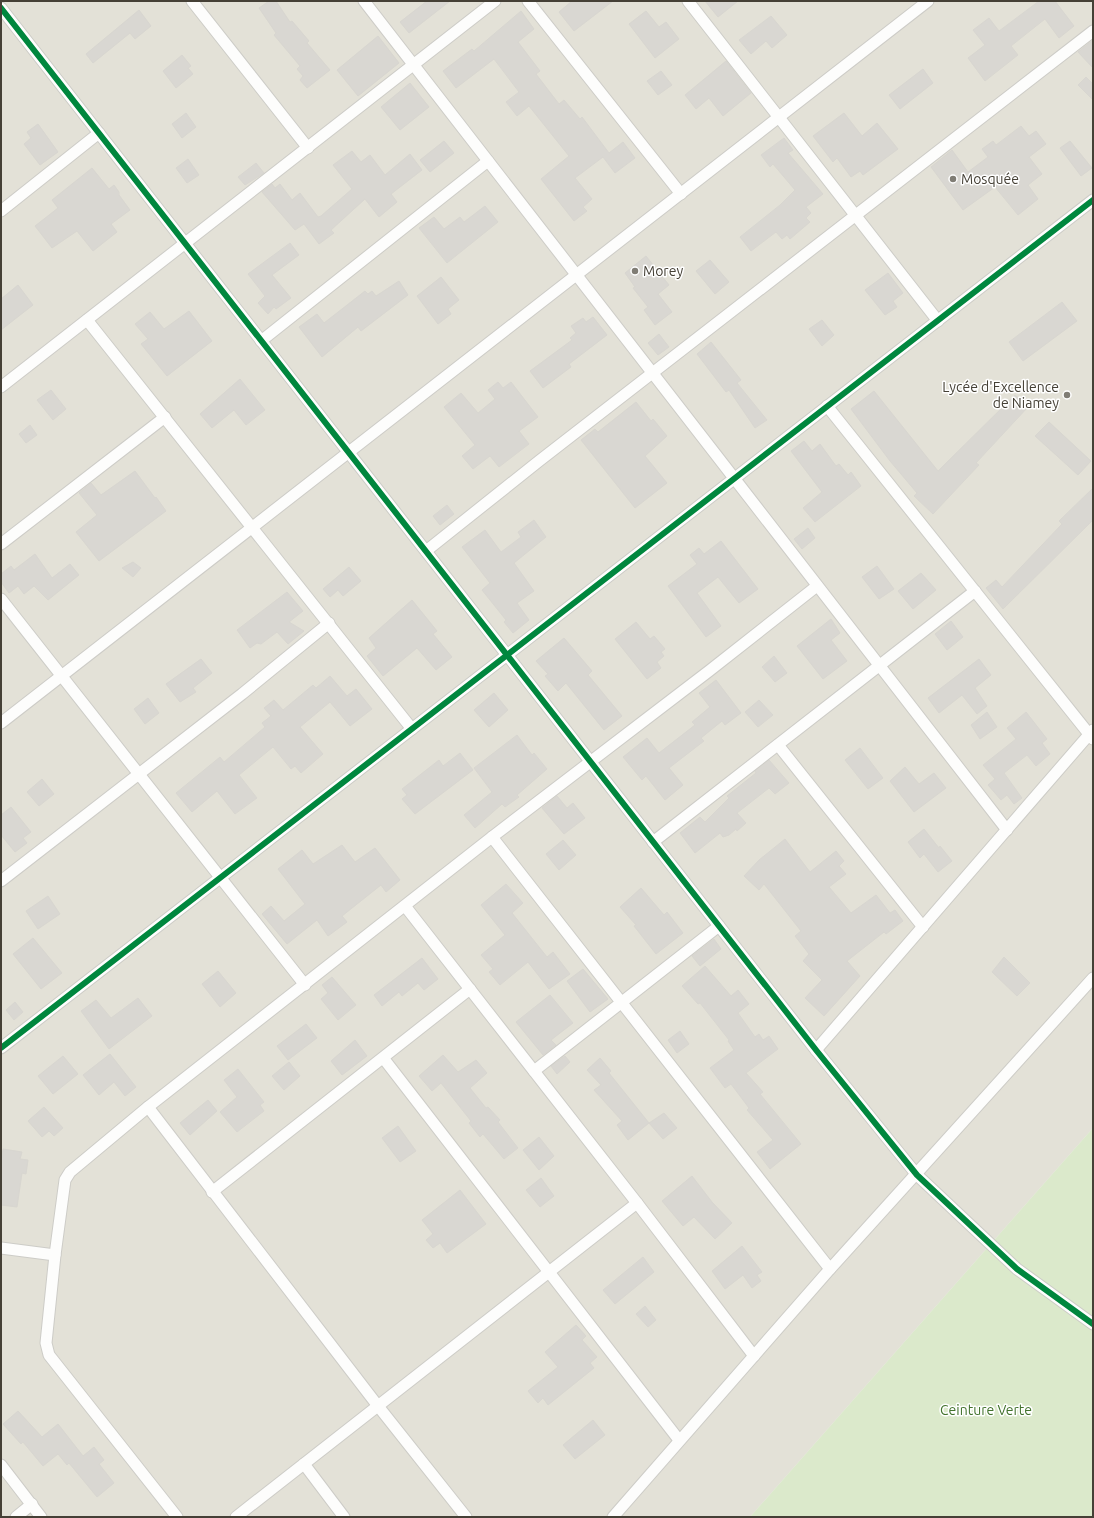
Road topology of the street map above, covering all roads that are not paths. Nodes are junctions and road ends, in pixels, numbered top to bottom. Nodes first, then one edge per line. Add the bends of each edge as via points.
1 (192, 1) edge
2 (364, 1) edge
3 (495, 1) edge
4 (528, 1) edge
5 (928, 1) edge
6 (690, 2) edge
7 (1, 8) edge
8 (1093, 31) edge
9 (413, 65) junction
10 (779, 117) junction
11 (99, 133) junction
12 (308, 148) junction
13 (488, 161) junction
14 (681, 194) junction
15 (1093, 200) edge
16 (2, 208) edge
17 (856, 215) junction
18 (185, 244) junction
19 (576, 275) junction
20 (87, 320) junction
21 (938, 321) junction
22 (262, 341) junction
23 (653, 374) junction
24 (1, 388) edge
25 (827, 406) junction
26 (165, 417) junction
27 (349, 452) junction
28 (734, 479) junction
29 (252, 528) junction
30 (1, 544) edge
31 (426, 552) junction
32 (817, 586) junction
33 (975, 591) junction
34 (1, 599) edge
35 (329, 623) junction
36 (507, 655) junction
37 (880, 667) junction
38 (62, 676) junction
39 (1, 723) edge
40 (412, 728) junction
41 (1092, 735) edge
42 (778, 745) junction
43 (591, 762) junction
44 (139, 774) junction
45 (1006, 830) junction
46 (492, 837) junction
47 (654, 842) junction
48 (221, 878) junction
49 (1, 881) edge
50 (405, 906) junction
51 (719, 926) junction
52 (923, 927) junction
53 (1093, 978) edge
54 (305, 985) junction
55 (470, 989) junction
56 (621, 1002) junction
57 (1, 1048) edge
58 (816, 1050) junction
59 (384, 1058) junction
60 (534, 1070) junction
61 (148, 1107) junction
62 (917, 1174) junction
63 (212, 1192) junction
64 (637, 1203) junction
65 (1, 1248) edge
66 (55, 1255) junction
67 (830, 1269) junction
68 (550, 1272) junction
69 (1093, 1324) edge
70 (754, 1356) junction
71 (378, 1406) junction
72 (679, 1440) junction
73 (304, 1464) junction
74 (1, 1465) edge
75 (32, 1504) junction
76 (16, 1517) edge
77 (41, 1517) edge
78 (177, 1517) edge
79 (236, 1517) edge
80 (344, 1517) edge
81 (466, 1517) edge
82 (613, 1517) edge

1 - 12 street
2 - 9 street
3 - 9 street
4 - 14 street
5 - 10 street
6 - 10 street
7 - 11 street
8 - 17 street
9 - 12 street
9 - 13 street
10 - 14 street
10 - 17 street
11 - 16 street
11 - 18 street
12 - 18 street
13 - 19 street
13 - 22 street
14 - 19 street
15 - 21 street
17 - 21 street
17 - 23 street
18 - 20 street
18 - 22 street
19 - 23 street
19 - 27 street
20 - 24 street
20 - 26 street
21 - 25 street
22 - 27 street
23 - 28 street
23 - 31 street
25 - 28 street
25 - 33 street
26 - 29 street
26 - 30 street
27 - 29 street
27 - 31 street
28 - 32 street
28 - 36 street
29 - 35 street
29 - 38 street
31 - 36 street
32 - 37 street
32 - 43 street
33 - 37 street
33 - 41 street
34 - 38 street
35 - 40 street
35 - 44 street
36 - 40 street
36 - 43 street
37 - 42 street
37 - 45 street
38 - 39 street
38 - 44 street
40 - 48 street
41 - 45 street
42 - 47 street
42 - 52 street
43 - 46 street
43 - 47 street
44 - 48 street
44 - 49 street
45 - 52 street
46 - 50 street
46 - 56 street
47 - 51 street
48 - 54 street
48 - 57 street
50 - 54 street
50 - 55 street
51 - 56 street
51 - 58 street
52 - 58 street
53 - 62 street
54 - 61 street
55 - 59 street
55 - 60 street
56 - 60 street
56 - 67 street
58 - 62 street
59 - 63 street
59 - 68 street
60 - 64 street
61 - 63 street
61 - 66 street via 70,1172 65,1180
62 - 67 street
62 - 69 street via 1017,1269
63 - 71 street
64 - 68 street
64 - 70 street
65 - 66 street
66 - 78 street via 46,1342 49,1355
67 - 70 street
68 - 71 street
68 - 72 street
70 - 72 street
71 - 73 street
71 - 81 street
72 - 82 street
73 - 79 street
73 - 80 street
74 - 75 street
75 - 76 street
75 - 77 street

